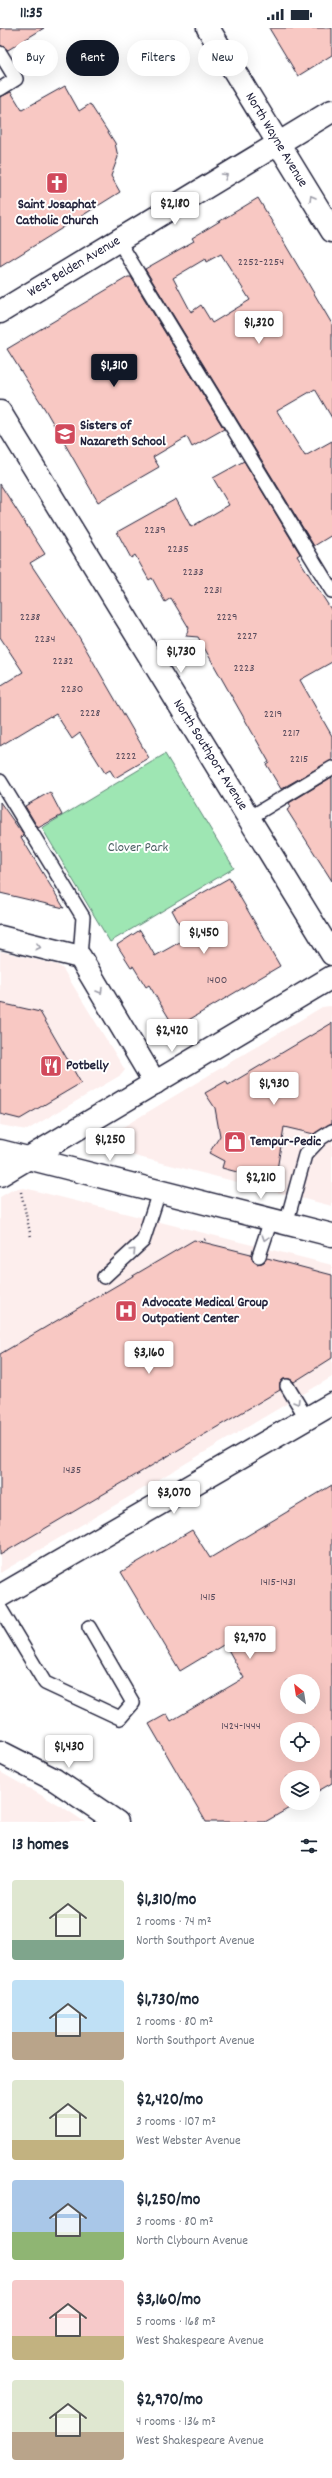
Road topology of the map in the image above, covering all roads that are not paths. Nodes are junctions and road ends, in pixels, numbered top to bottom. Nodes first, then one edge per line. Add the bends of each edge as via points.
1 (208, 28) edge
2 (0, 54) edge
3 (0, 89) edge
4 (332, 111) edge
5 (279, 143) junction
6 (332, 231) edge
7 (118, 240) junction
8 (0, 312) edge
9 (0, 412) edge
10 (332, 591) edge
11 (332, 768) edge
12 (0, 781) edge
13 (249, 818) junction
14 (0, 937) edge
15 (332, 954) edge
16 (80, 957) junction
17 (332, 977) edge
18 (155, 1082) junction
19 (332, 1131) edge
20 (0, 1151) edge
21 (29, 1158) junction
22 (0, 1175) edge
23 (159, 1192) junction
24 (278, 1222) junction
25 (332, 1235) edge
26 (259, 1256) dead end
27 (104, 1277) dead end
28 (288, 1386) dead end
29 (332, 1404) edge
30 (307, 1419) junction
31 (0, 1596) edge
32 (0, 1608) edge
33 (89, 1628) dead end
34 (0, 1752) edge
35 (117, 1822) edge

1 - 5 street, North Wayne Avenue
2 - 3 lane via 16,79
4 - 5 street, West Belden Avenue
6 -> 5 street, North Wayne Avenue
7 -> 5 street, West Belden Avenue
7 - 8 street, West Belden Avenue
7 - 10 lane
9 - 13 street, North Southport Avenue
11 - 13 lane
12 - 16 lane via 82,917
13 - 15 street, North Southport Avenue
14 -> 16 street
16 -> 18 street
17 - 18 street
18 - 21 street
19 - 24 lane via 320,1138 305,1155
20 - 21 street
21 - 22 street
21 - 23 street
23 - 24 street
27 -> 23 lane via 143,1241
24 - 25 street
24 -> 26 lane
28 -> 30 lane
29 - 30 street
30 - 31 street
32 - 33 lane via 45,1683 120,1718 133,1703
34 - 35 street via 55,1780

